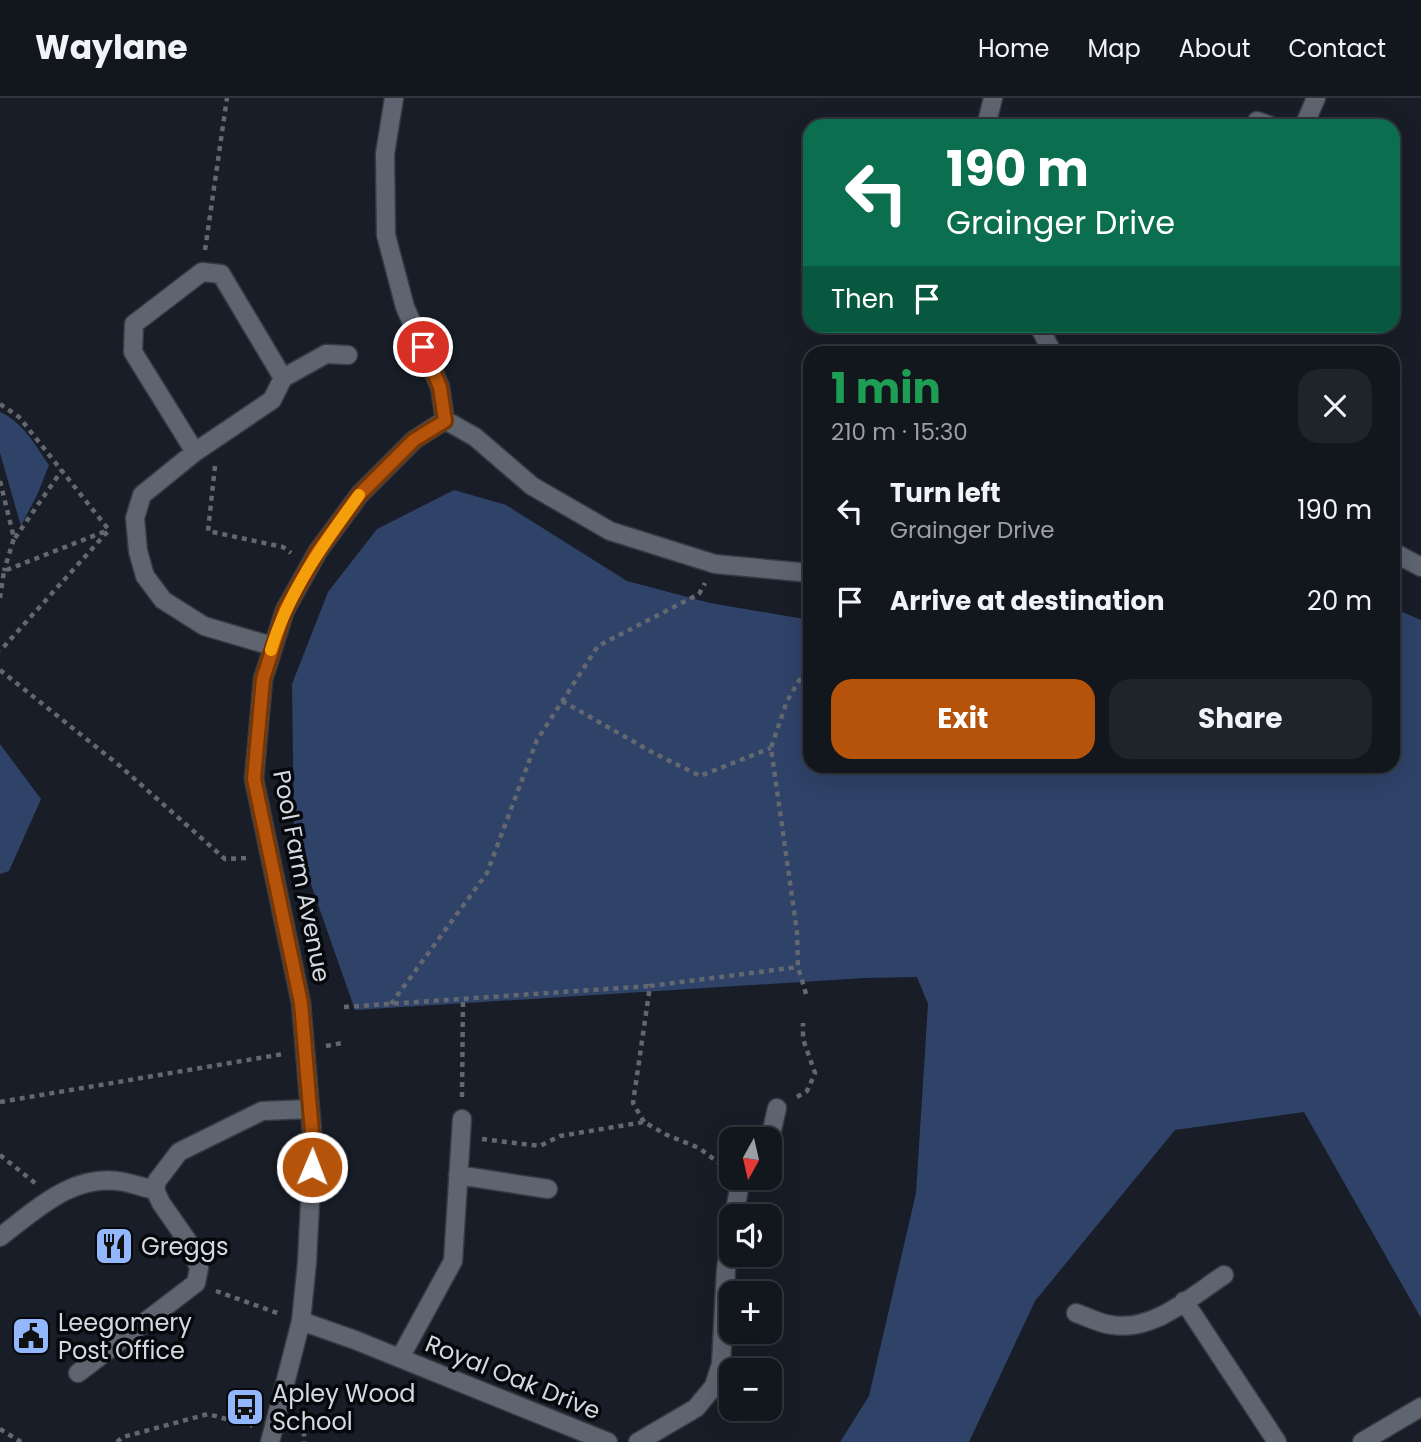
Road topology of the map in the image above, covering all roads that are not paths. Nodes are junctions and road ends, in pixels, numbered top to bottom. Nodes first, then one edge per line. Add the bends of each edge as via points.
1 (394, 98) edge
2 (993, 98) edge
3 (1316, 98) edge
4 (988, 119) edge
5 (1307, 119) edge
6 (348, 355) dead end
7 (283, 377) junction
8 (445, 421) junction
9 (202, 447) junction
10 (1400, 556) edge
11 (1421, 567) edge
12 (803, 572) edge
13 (272, 646) junction
14 (777, 1108) road end
15 (310, 1109) junction
16 (461, 1127) road end
17 (773, 1127) edge
18 (458, 1175) junction
19 (548, 1189) dead end
20 (155, 1191) junction
21 (0, 1237) edge
22 (726, 1267) edge
23 (1224, 1275) dead end
24 (1184, 1301) junction
25 (1076, 1313) dead end
26 (301, 1321) junction
27 (400, 1358) junction
28 (78, 1373) dead end
29 (1421, 1407) edge
30 (272, 1437) edge
31 (608, 1442) edge
32 (638, 1442) edge
33 (1277, 1442) edge
34 (1362, 1442) edge

1 - 8 street via 385,154 387,235 405,307 440,387
2 - 4 street
3 - 5 street
6 - 7 street via 326,354
7 - 9 street via 272,400
7 - 9 street via 221,274 202,272 134,324 133,352
8 - 12 street via 475,437 532,486 610,530 715,564
8 - 13 street, Pool Farm Avenue via 414,440 360,494 310,566 285,610
9 - 13 street via 142,495 135,518 145,576 163,600 204,626
10 - 11 street
13 - 15 street, Pool Farm Avenue via 263,679 254,779 301,1003
14 - 17 street
15 - 20 street via 262,1111 179,1152 157,1181
15 - 26 street, Pool Farm Avenue via 313,1144
16 - 18 street, Royal Oak Drive
18 - 19 street
18 - 27 street, Royal Oak Drive via 453,1261
20 - 21 street via 122,1181 93,1181 67,1188
20 - 28 street via 189,1243 199,1268 196,1283
22 - 32 street via 721,1364 714,1386 696,1408
23 - 24 street
24 - 25 street via 1163,1315 1131,1326 1111,1325
24 - 33 street
26 - 27 street, Royal Oak Drive
26 - 30 street, Pool Farm Avenue
27 - 31 street, Royal Oak Drive
29 - 34 street

